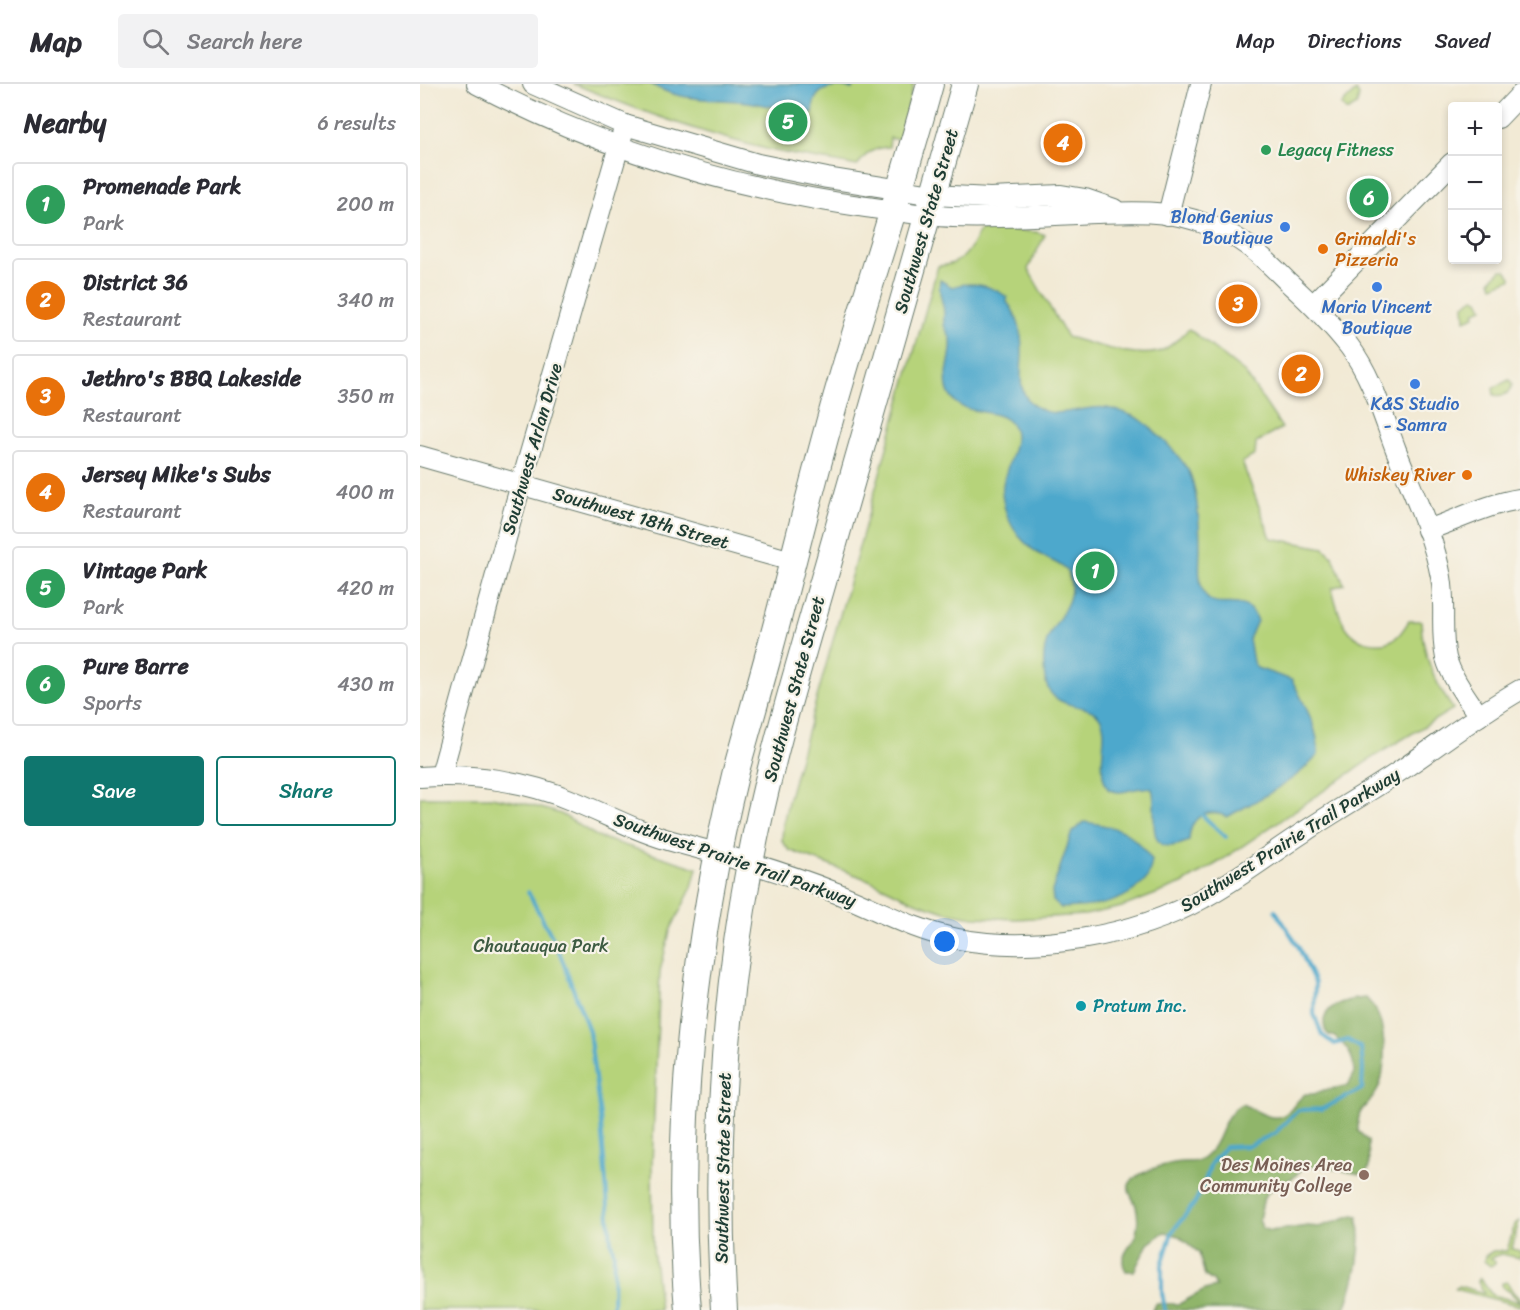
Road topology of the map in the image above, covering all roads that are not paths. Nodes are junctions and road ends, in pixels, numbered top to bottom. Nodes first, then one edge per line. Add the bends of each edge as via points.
1 (477, 84) edge
2 (532, 84) edge
3 (930, 84) edge
4 (965, 84) edge
5 (1201, 84) edge
6 (1520, 95) edge
7 (1502, 113) edge
8 (625, 124) junction
9 (619, 147) junction
10 (1448, 167) edge
11 (896, 200) junction
12 (929, 205) junction
13 (1168, 215) junction
14 (1313, 305) junction
15 (420, 456) edge
16 (522, 484) junction
17 (1520, 499) edge
18 (1427, 530) junction
19 (831, 553) junction
20 (792, 561) junction
21 (1520, 690) edge
22 (1479, 716) junction
23 (783, 725) junction
24 (441, 775) junction
25 (420, 777) edge
26 (719, 854) junction
27 (750, 863) junction
28 (688, 1310) edge
29 (724, 1310) edge

1 - 9 street
2 - 8 street
3 - 11 main road, Southwest State Street
4 - 12 main road, Southwest State Street
5 - 13 street
6 - 7 street
8 - 9 street, Southwest Arlan Drive
8 - 11 street
9 - 11 street via 683,169 822,201
9 - 16 street, Southwest Arlan Drive
10 - 14 street
11 - 12 street
11 - 20 main road, Southwest State Street
12 - 13 street via 981,218 1125,212
12 - 19 main road, Southwest State Street
13 - 14 street via 1199,222 1237,239
14 - 18 street via 1361,364
15 - 16 street, Southwest 18th Street
16 - 20 street, Southwest 18th Street
16 - 24 street, Southwest Arlan Drive
17 - 18 street
18 - 22 street via 1441,574 1446,658
19 - 20 main road via 804,562
19 - 23 main road, Southwest State Street
20 - 23 main road via 803,574 804,588
20 - 26 main road, Southwest State Street via 736,773
21 - 22 street, Southwest Prairie Trail Parkway
22 - 27 street, Southwest Prairie Trail Parkway via 1205,897 1152,920 1092,937 1021,943 949,937 916,928 836,893
23 - 27 main road, Southwest State Street
24 - 25 street, Southwest Prairie Trail Parkway
24 - 26 street, Southwest Prairie Trail Parkway via 525,784 669,841
26 - 27 street, Southwest Prairie Trail Parkway
26 - 28 main road, Southwest State Street via 701,955 689,1057 684,1198
27 - 29 main road, Southwest State Street via 730,993 722,1095 720,1237

